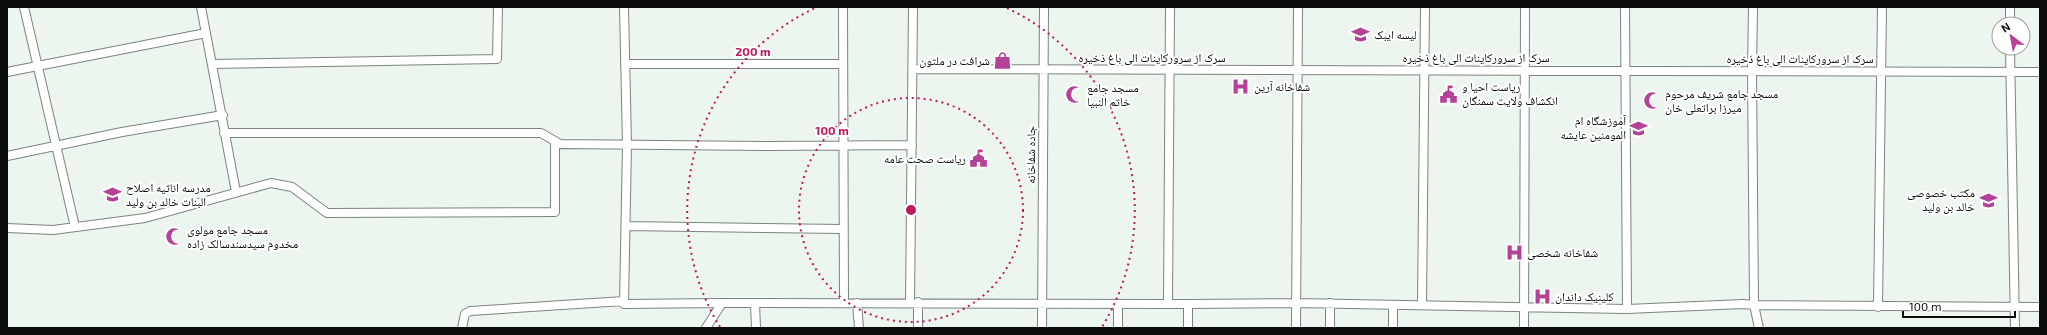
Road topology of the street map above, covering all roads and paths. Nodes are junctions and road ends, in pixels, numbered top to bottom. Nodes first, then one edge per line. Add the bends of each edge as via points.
1 (24, 7) edge
2 (201, 7) edge
3 (498, 7) edge
4 (624, 7) edge
5 (843, 7) edge
6 (913, 7) edge
7 (1044, 7) edge
8 (1170, 7) edge
9 (1298, 7) edge
10 (1425, 7) edge
11 (1525, 7) edge
12 (1626, 7) edge
13 (1753, 7) edge
14 (1882, 7) edge
15 (206, 33) junction
16 (2010, 56) edge
17 (212, 64) junction
18 (625, 64) junction
19 (843, 64) junction
20 (37, 65) junction
21 (913, 69) junction
22 (1044, 69) junction
23 (1169, 70) junction
24 (1298, 70) junction
25 (1425, 70) junction
26 (1525, 71) junction
27 (1627, 71) junction
28 (1752, 71) junction
29 (7, 72) edge
30 (1882, 72) junction
31 (2010, 72) junction
32 (2040, 72) edge
33 (223, 115) junction
34 (224, 132) junction
35 (555, 141) junction
36 (912, 144) junction
37 (842, 145) junction
38 (55, 146) junction
39 (627, 146) junction
40 (7, 156) edge
41 (236, 192) junction
42 (626, 226) junction
43 (75, 227) junction
44 (7, 228) edge
45 (844, 228) junction
46 (624, 301) junction
47 (844, 302) junction
48 (857, 302) junction
49 (914, 302) junction
50 (722, 303) junction
51 (755, 303) junction
52 (1296, 303) junction
53 (1330, 303) junction
54 (1042, 304) junction
55 (1118, 304) junction
56 (1168, 304) junction
57 (1188, 304) junction
58 (1393, 305) junction
59 (1422, 305) junction
60 (1754, 305) junction
61 (1878, 307) junction
62 (2015, 307) junction
63 (2040, 307) edge
64 (1525, 308) junction
65 (1627, 309) junction
66 (462, 328) edge
67 (706, 328) edge
68 (756, 328) edge
69 (859, 328) edge
70 (918, 328) edge
71 (1042, 328) edge
72 (1118, 328) edge
73 (1188, 328) edge
74 (1296, 328) edge
75 (1330, 328) edge
76 (1394, 328) edge
77 (1524, 328) edge
78 (1759, 328) edge
79 (2015, 328) edge

1 - 20 street
2 - 15 street
3 - 17 street via 496,59
4 - 18 street
5 - 19 street
6 - 21 street
7 - 22 street, جاده شفاخانه
8 - 23 street
9 - 24 street
10 - 25 street
11 - 26 street
12 - 27 street
13 - 28 street
14 - 30 street
15 - 17 street
15 - 20 street
16 - 31 street
17 - 33 street
18 - 19 street
18 - 39 street
19 - 37 street
20 - 29 street
20 - 38 street
21 - 22 street, سرک از سرورکاینات الی باغ ذخیره
21 - 36 street
22 - 23 street, سرک از سرورکاینات الی باغ ذخیره
22 - 54 street, جاده شفاخانه
23 - 24 street, سرک از سرورکاینات الی باغ ذخیره
23 - 56 street
24 - 25 street, سرک از سرورکاینات الی باغ ذخیره
24 - 52 street
25 - 26 street, سرک از سرورکاینات الی باغ ذخیره
25 - 59 street
26 - 27 street, سرک از سرورکاینات الی باغ ذخیره
26 - 64 street
27 - 28 street, سرک از سرورکاینات الی باغ ذخیره
27 - 65 street
28 - 30 street, سرک از سرورکاینات الی باغ ذخیره
28 - 60 street
30 - 31 street, سرک از سرورکاینات الی باغ ذخیره
30 - 61 street
31 - 32 street, سرک از سرورکاینات الی باغ ذخیره
31 - 62 street
33 - 34 street
33 - 38 street
34 - 35 street via 541,133
34 - 41 street
35 - 39 street via 560,144
35 - 41 street via 555,212 327,213 292,187 271,183
36 - 37 street
36 - 49 street
37 - 39 street
37 - 45 street
38 - 40 street
38 - 43 street
39 - 42 street
41 - 43 street via 145,218
42 - 45 street
42 - 46 street
43 - 44 street via 53,230
45 - 47 street
46 - 50 street via 624,304
46 - 66 street via 470,311 465,314
47 - 48 street
47 - 51 street
48 - 49 street
48 - 69 street
49 - 54 street
49 - 70 street
50 - 51 street
50 - 67 street
51 - 68 street
52 - 53 street
52 - 57 street
52 - 74 street
53 - 58 street
53 - 75 street
54 - 55 street
54 - 71 street, جاده شفاخانه
55 - 56 street
55 - 72 street
56 - 57 street
57 - 73 street
58 - 59 street
58 - 76 street
59 - 64 street
60 - 61 street
60 - 65 street
60 - 78 street
61 - 62 street
62 - 63 street
62 - 79 street
64 - 65 street
64 - 77 street

